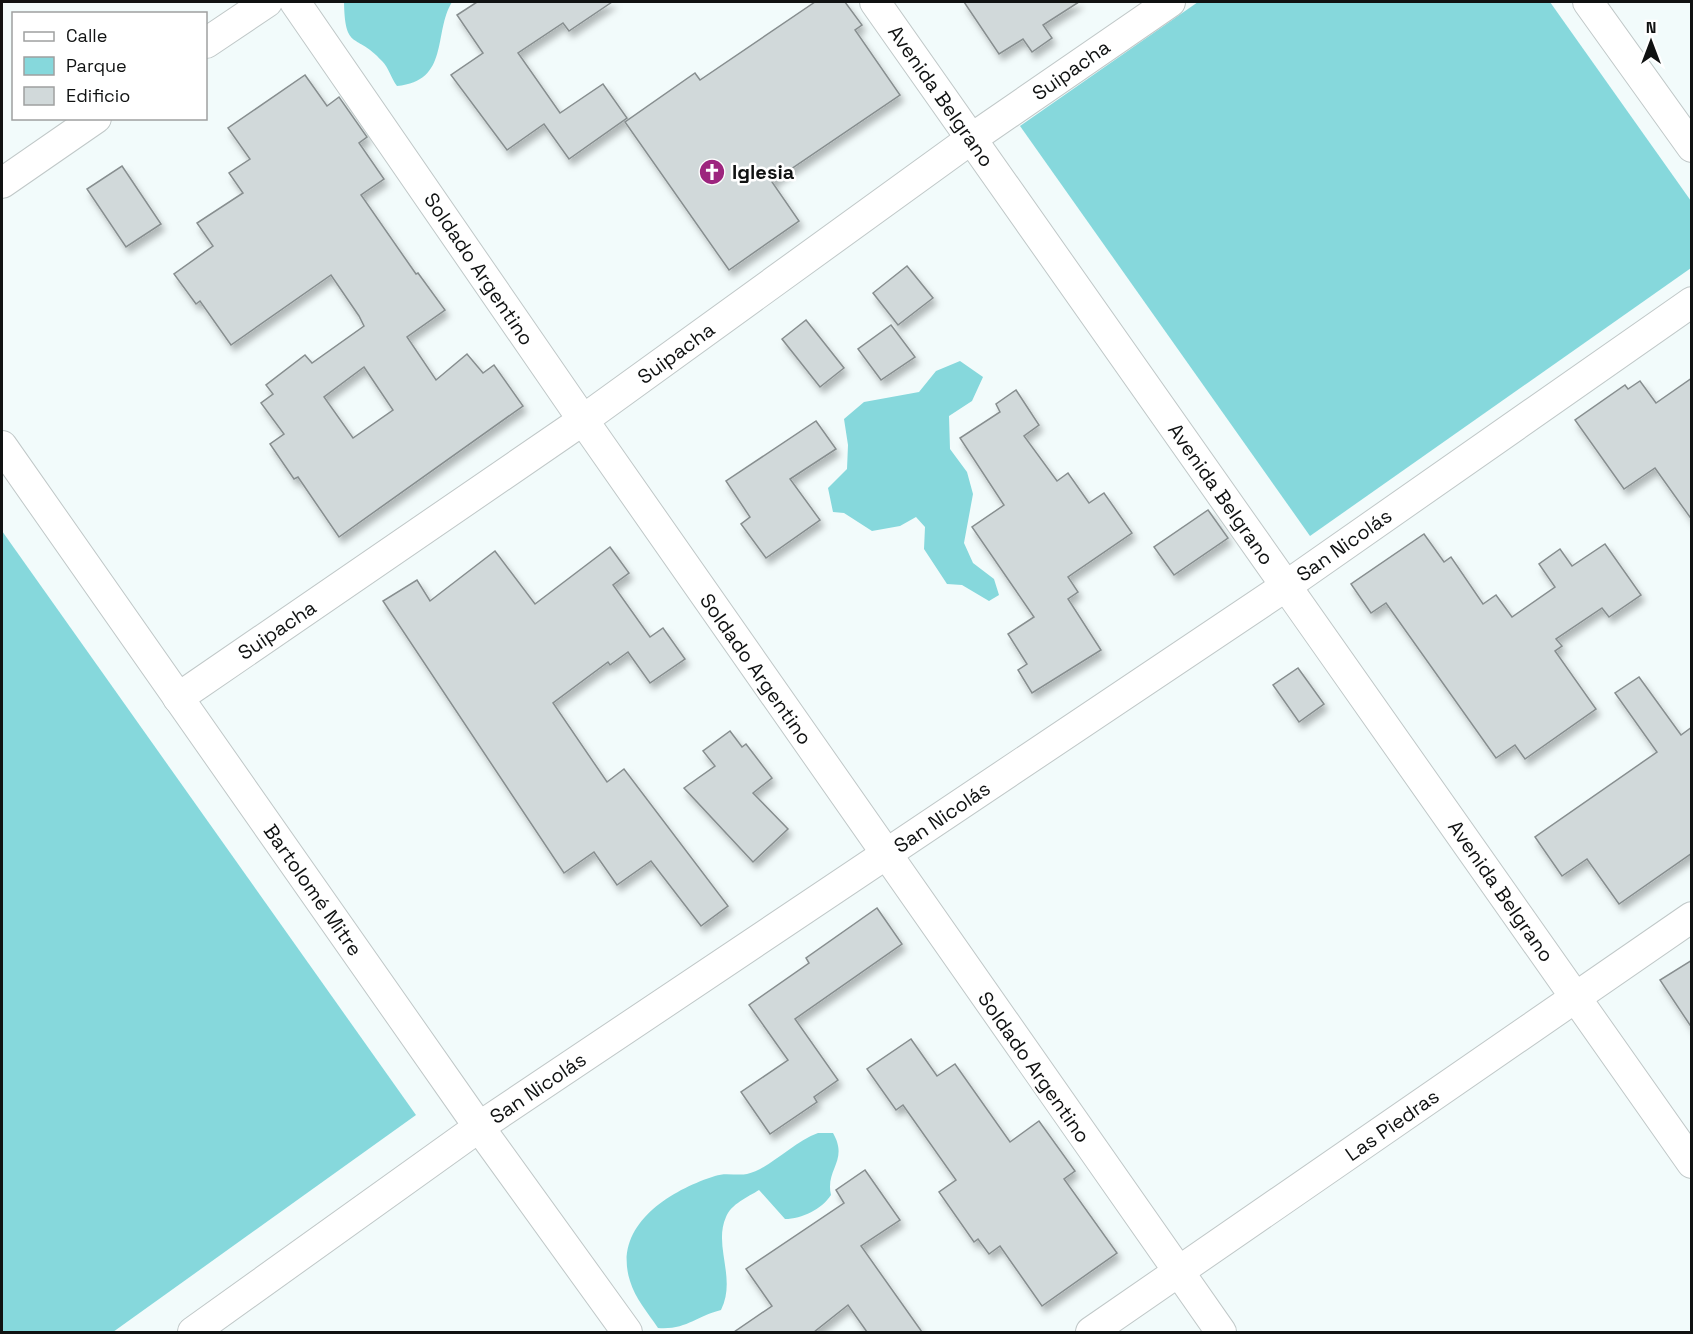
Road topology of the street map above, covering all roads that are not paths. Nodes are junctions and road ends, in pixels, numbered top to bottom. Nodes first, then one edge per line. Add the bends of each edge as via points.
1 (267, 2) edge
2 (295, 2) edge
3 (875, 2) edge
4 (1170, 2) edge
5 (1594, 6) edge
6 (207, 42) edge
7 (93, 120) edge
8 (971, 139) junction
9 (1692, 147) edge
10 (2, 183) edge
11 (1692, 302) edge
12 (582, 420) junction
13 (2, 446) edge
14 (1286, 586) junction
15 (178, 698) junction
16 (885, 855) junction
17 (1692, 917) edge
18 (1576, 999) junction
19 (479, 1127) junction
20 (1692, 1163) edge
21 (1178, 1273) junction
22 (193, 1332) edge
23 (627, 1332) edge
24 (1091, 1332) edge
25 (1221, 1332) edge

1 - 6 street
2 - 12 street, Soldado Argentino
3 - 8 street, Avenida Belgrano
4 - 8 street, Suipacha
5 - 9 street
7 - 10 street
8 - 12 street, Suipacha
8 - 14 street, Avenida Belgrano
11 - 14 street, San Nicolás
12 - 15 street, Suipacha
12 - 16 street, Soldado Argentino
13 - 15 street, Bartolomé Mitre
14 - 16 street, San Nicolás
14 - 18 street, Avenida Belgrano
15 - 19 street, Bartolomé Mitre
16 - 19 street, San Nicolás
16 - 21 street, Soldado Argentino
17 - 18 street, Las Piedras
18 - 20 street, Avenida Belgrano
18 - 21 street, Las Piedras
19 - 22 street, San Nicolás
19 - 23 street, Bartolomé Mitre
21 - 24 street, Las Piedras
21 - 25 street, Soldado Argentino

